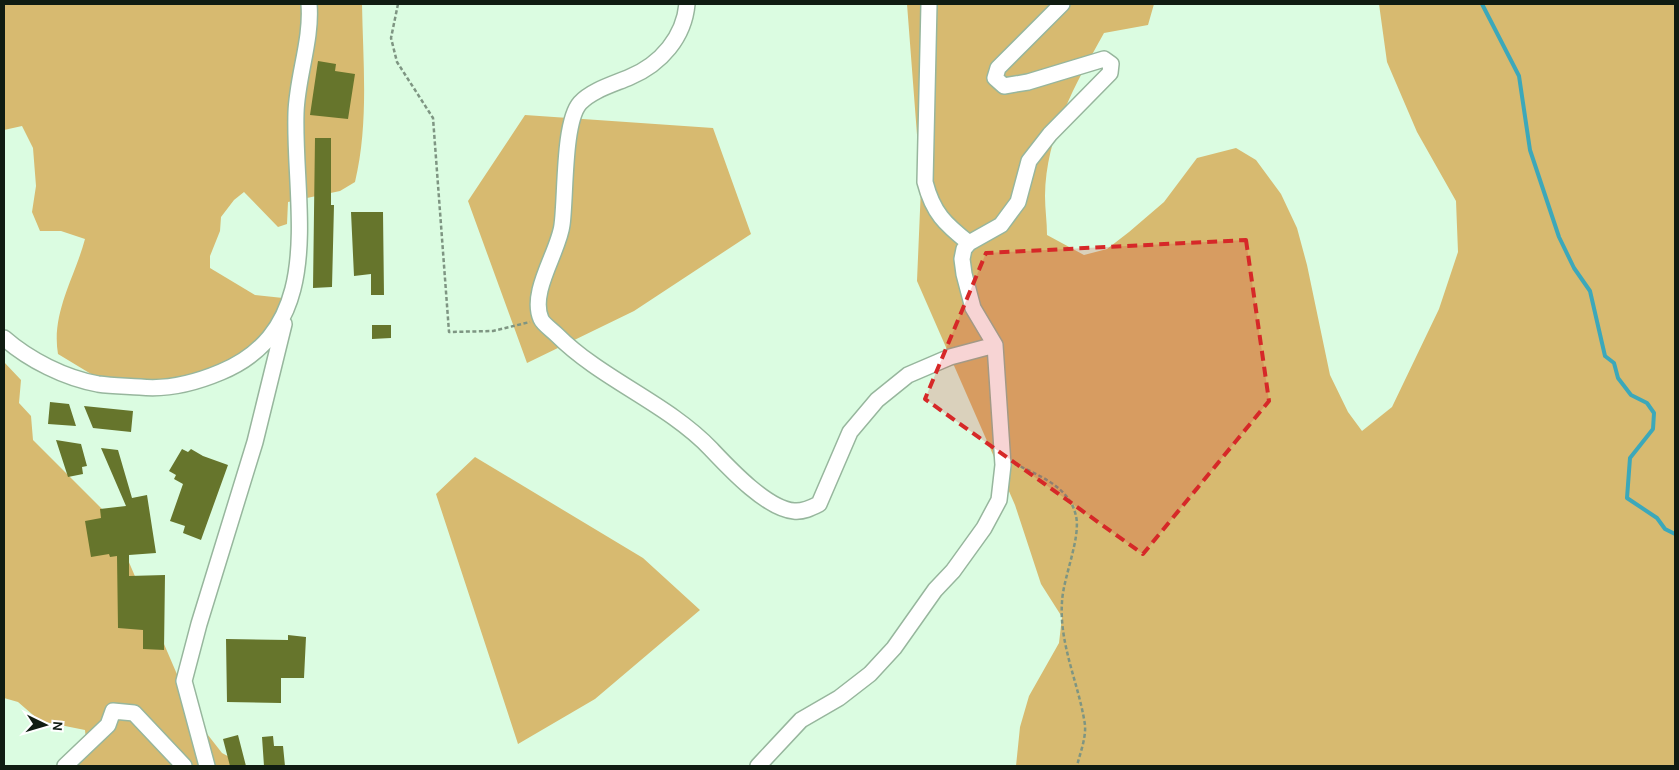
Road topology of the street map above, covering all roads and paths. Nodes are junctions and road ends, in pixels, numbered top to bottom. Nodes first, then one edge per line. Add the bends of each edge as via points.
1 (309, 4) edge
2 (398, 4) edge
3 (687, 4) edge
4 (929, 4) edge
5 (1062, 4) edge
6 (969, 243) junction
7 (289, 306) junction
8 (541, 319) junction
9 (4, 338) edge
10 (995, 345) junction
11 (1002, 458) junction
12 (64, 766) edge
13 (184, 766) edge
14 (207, 766) edge
15 (758, 766) edge
16 (1077, 766) edge

1 - 7 street via 296,113 297,279
2 - 8 path via 391,38 396,62 433,118 449,332 493,331
3 - 8 street via 685,20 668,52 633,76 603,88 580,103 571,120 562,227 538,299
4 - 6 street via 926,182 931,204 939,216
5 - 6 street via 998,68 996,78 1004,86 1028,82 1104,59 1111,64 1110,73 1050,134 1029,161 1018,202 1001,225
6 - 10 street via 962,260 964,274 974,308
7 - 9 street via 265,346 247,359 204,380 178,386 146,388 98,384 22,354
7 - 14 street via 255,442 184,681
8 - 10 street via 567,345 703,441 741,480 780,508 795,511 809,510 819,504 850,432 877,400 908,375 950,357
10 - 11 street
11 - 15 street via 1000,500 984,528 894,648 870,674 839,698 801,720
11 - 16 path via 1053,482 1067,498 1076,516 1062,602 1065,643 1085,726
12 - 13 street via 108,724 113,711 134,713

